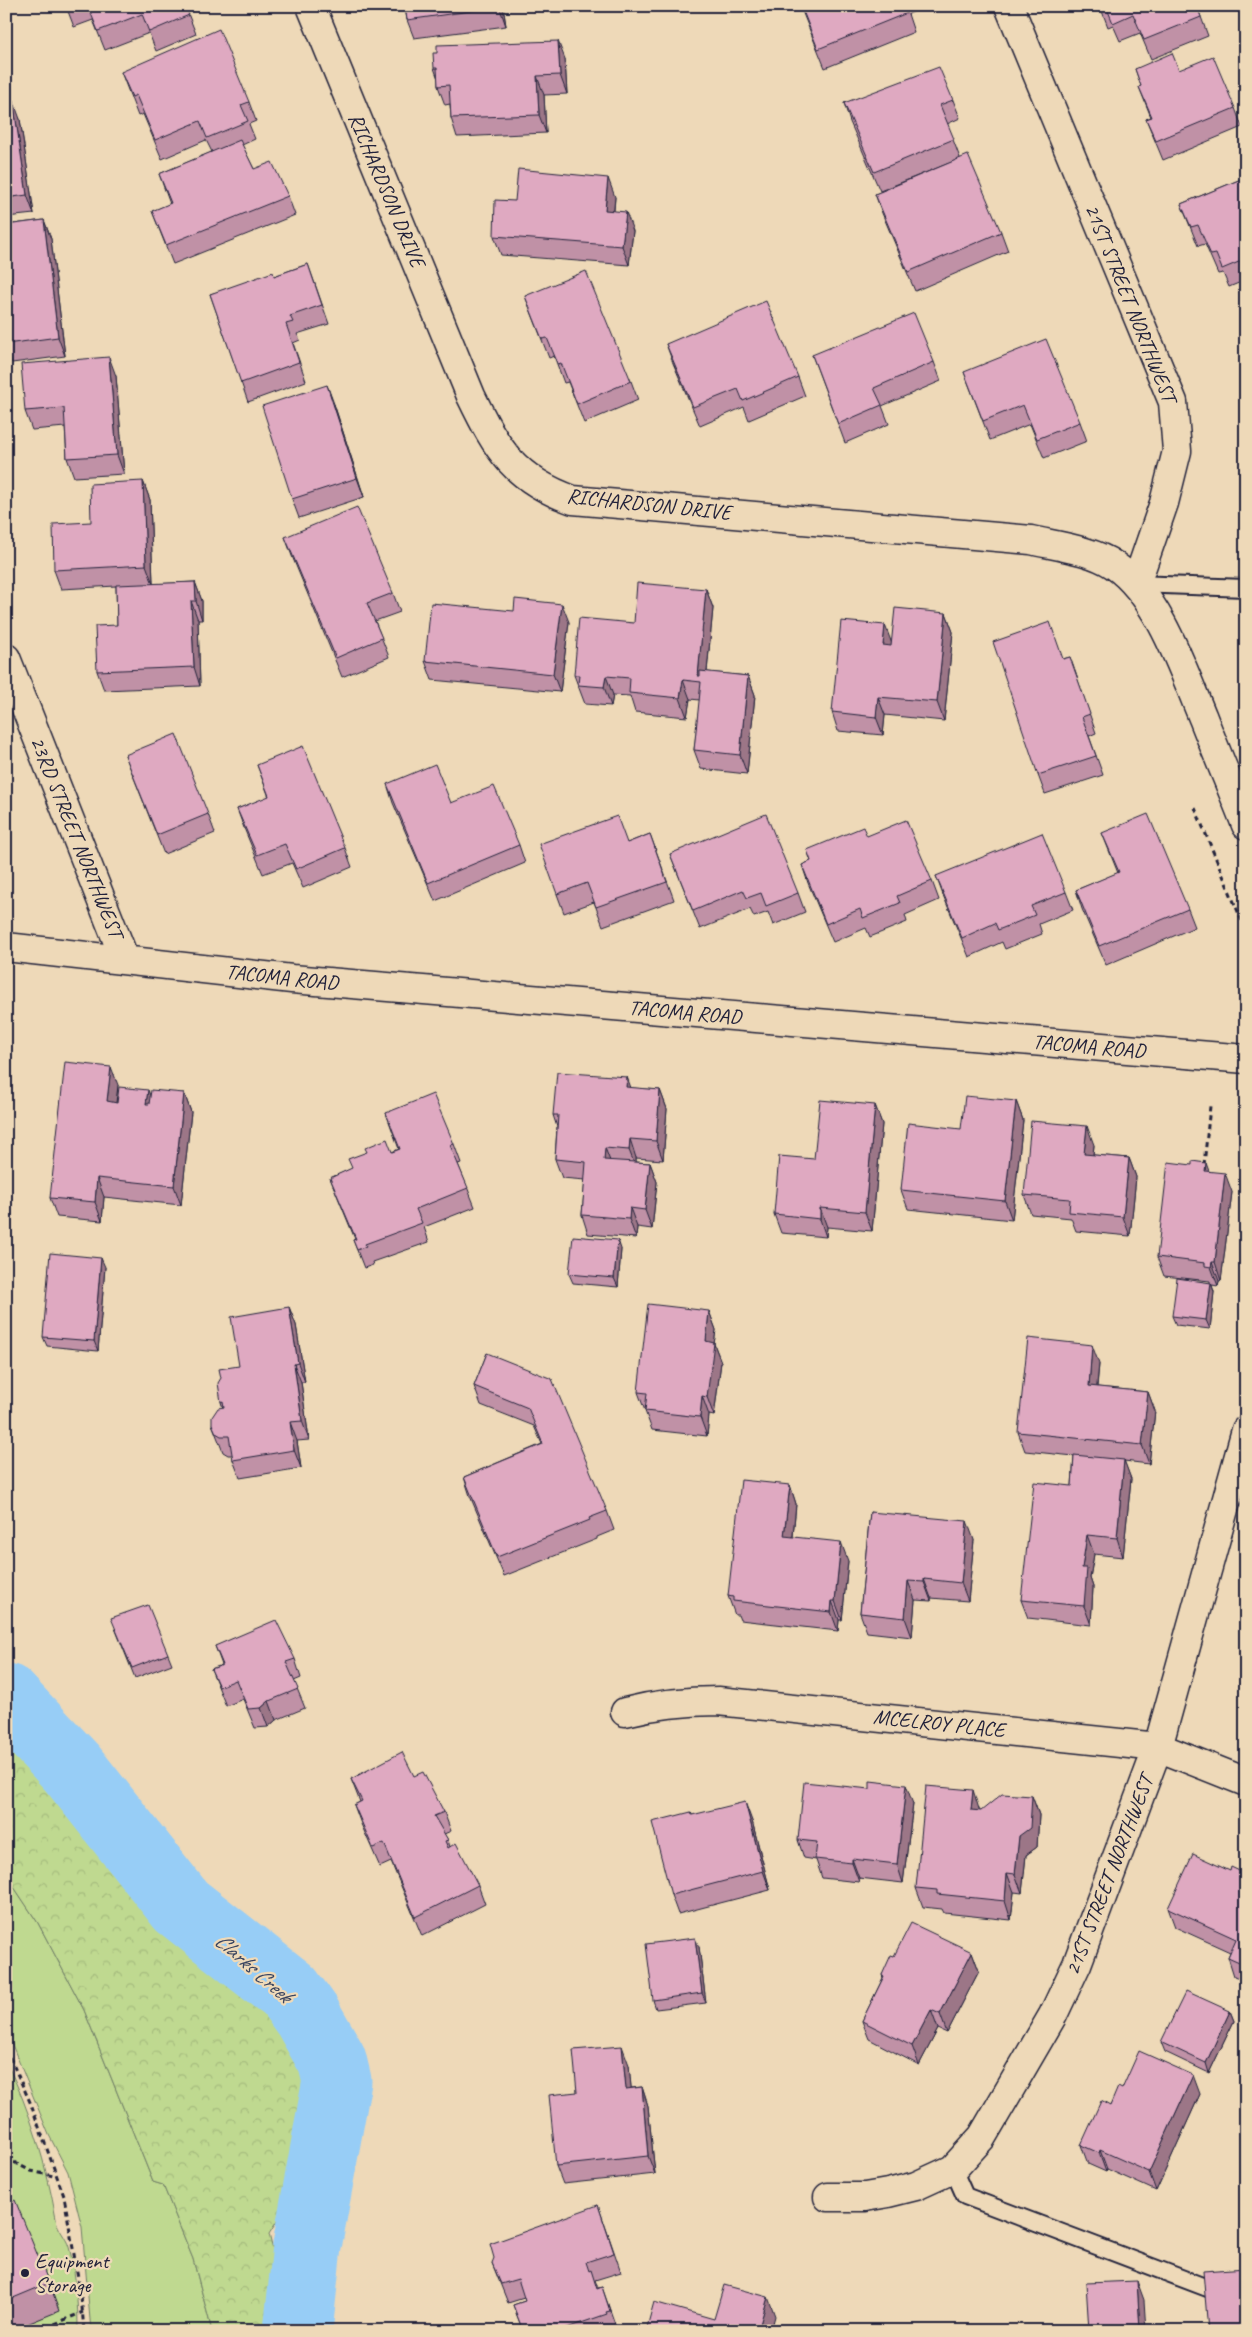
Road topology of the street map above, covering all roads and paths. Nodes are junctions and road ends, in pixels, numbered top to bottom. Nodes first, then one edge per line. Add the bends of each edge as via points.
1 (311, 6) edge
2 (1009, 6) edge
3 (1136, 584) junction
4 (1246, 588) edge
5 (6, 658) edge
6 (1195, 808) dead end
7 (1246, 824) edge
8 (1246, 931) edge
9 (6, 947) edge
10 (126, 960) junction
11 (1246, 1059) edge
12 (1210, 1106) dead end
13 (1203, 1171) edge
14 (1246, 1430) edge
15 (625, 1712) dead end
16 (1158, 1747) junction
17 (1246, 1782) edge
18 (6, 2049) edge
19 (6, 2158) edge
20 (953, 2170) junction
21 (58, 2177) junction
22 (828, 2197) dead end
23 (1210, 2290) edge
24 (83, 2312) junction
25 (38, 2331) edge
26 (84, 2331) edge

1 - 3 street, RICHARDSON DRIVE via 471,396 495,442 517,469 533,482 573,500 1031,540 1113,564
2 - 3 street, 21ST STREET NORTHWEST via 1173,402 1177,451 1164,503
3 - 4 lane
3 - 7 street via 1173,648
5 - 10 street, 23RD STREET NORTHWEST
6 - 8 path
9 - 10 street, TACOMA ROAD
10 - 11 street, TACOMA ROAD via 292,979
12 - 13 path
14 - 16 street, 21ST STREET NORTHWEST
15 - 16 street, MCELROY PLACE via 670,1703 718,1701
16 - 17 street, MCELROY PLACE
16 - 20 street, 21ST STREET NORTHWEST via 1077,1964 1053,2015 982,2137
18 - 21 path
19 - 21 path via 31,2171
20 - 22 street, 21ST STREET NORTHWEST via 888,2194
20 - 23 lane via 965,2196
21 - 24 path
24 - 25 path
24 - 26 path

